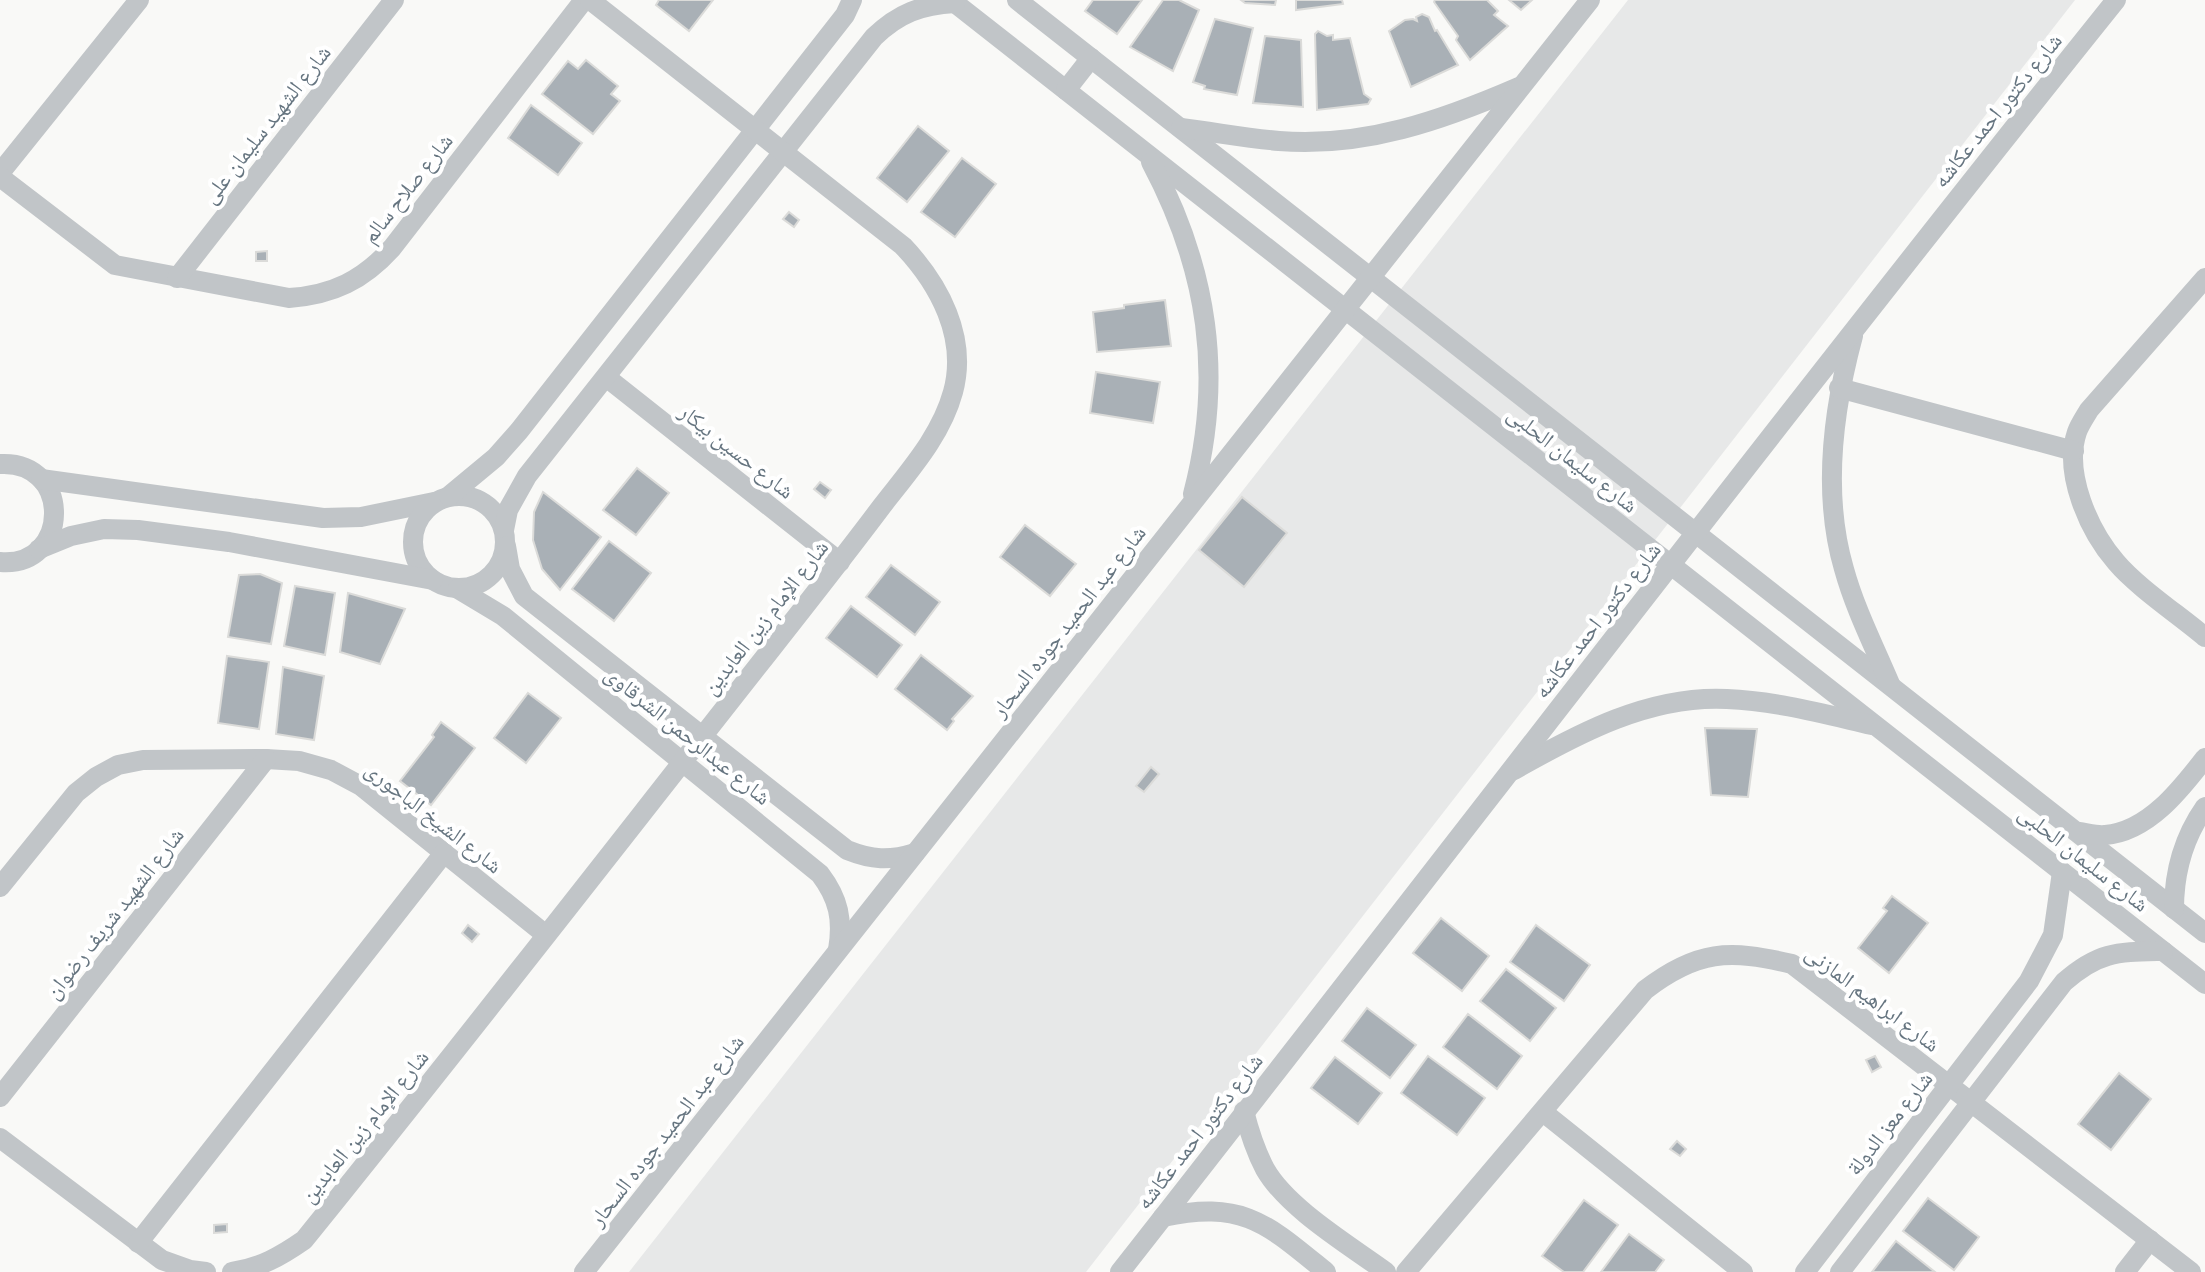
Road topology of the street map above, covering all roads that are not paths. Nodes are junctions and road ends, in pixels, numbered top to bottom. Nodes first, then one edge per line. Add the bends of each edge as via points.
1 (139, 0) edge
2 (394, 0) edge
3 (587, 0) edge
4 (852, 0) edge
5 (1017, 0) edge
6 (1590, 0) edge
7 (953, 2) edge
8 (2118, 2) edge
9 (1091, 58) junction
10 (1523, 85) junction
11 (1066, 90) junction
12 (1180, 127) junction
13 (755, 130) junction
14 (783, 152) junction
15 (1147, 155) junction
16 (0, 175) edge
17 (177, 278) junction
18 (1370, 278) junction
19 (2203, 284) edge
20 (1345, 310) junction
21 (1856, 326) junction
22 (606, 377) junction
23 (1839, 388) junction
24 (2074, 451) junction
25 (3, 461) edge
26 (41, 479) junction
27 (442, 499) junction
28 (1190, 504) junction
29 (1697, 534) junction
30 (505, 538) junction
31 (39, 549) junction
32 (840, 562) junction
33 (3, 564) edge
34 (1670, 566) junction
35 (433, 580) junction
36 (458, 589) junction
37 (2205, 637) edge
38 (1891, 688) junction
39 (1878, 727) junction
40 (702, 737) junction
41 (1978, 756) junction
42 (2205, 758) edge
43 (266, 759) junction
44 (682, 762) junction
45 (1504, 776) junction
46 (1955, 786) junction
47 (2205, 807) edge
48 (2077, 832) junction
49 (444, 853) junction
50 (915, 853) junction
51 (2062, 872) junction
52 (0, 887) edge
53 (2174, 909) junction
54 (2205, 933) edge
55 (546, 935) junction
56 (838, 950) junction
57 (2163, 951) junction
58 (2205, 984) edge
59 (1949, 1085) junction
60 (0, 1097) edge
61 (1971, 1102) junction
62 (1244, 1111) junction
63 (1543, 1112) junction
64 (0, 1138) edge
65 (1163, 1217) junction
66 (2150, 1240) junction
67 (138, 1243) junction
68 (206, 1272) edge
69 (232, 1272) edge
70 (584, 1272) edge
71 (1120, 1272) edge
72 (1326, 1272) edge
73 (1386, 1272) edge
74 (1406, 1272) edge
75 (1743, 1272) edge
76 (1805, 1272) edge
77 (1840, 1272) edge
78 (2125, 1272) edge
79 (2191, 1272) edge

1 - 16 street
2 - 17 street, شارع الشهيد سليمان على
3 - 13 street, شارع الإمام زين العابدين
3 - 17 street, شارع صلاح سالم via 392,248 357,280 336,290 289,298
4 - 13 street
5 - 9 street, شارع سليمان الحلبى
6 - 10 street, شارع عبد الحميد جوده السحار
7 - 11 street, شارع سليمان الحلبى
7 - 14 street via 910,10 890,21
8 - 21 street, شارع دكتور احمد عكاشه
9 - 11 street
9 - 12 street, شارع سليمان الحلبى
10 - 12 street via 1428,123 1380,135 1282,141
10 - 18 street, شارع عبد الحميد جوده السحار
11 - 15 street, شارع سليمان الحلبى
12 - 18 street, شارع سليمان الحلبى
13 - 14 street, شارع الإمام زين العابدين
13 - 27 street via 519,431 496,457
14 - 22 street
14 - 32 street, شارع الإمام زين العابدين via 903,246 925,270 942,297 954,343 953,391 933,439
15 - 20 street, شارع سليمان الحلبى
15 - 28 street via 1186,238 1207,327 1208,418
16 - 17 street, شارع صلاح سالم via 115,265
18 - 20 street, شارع عبد الحميد جوده السحار
18 - 29 street, شارع سليمان الحلبى
19 - 24 street via 2089,410 2077,431
20 - 28 street, شارع عبد الحميد جوده السحار
20 - 34 street, شارع سليمان الحلبى
21 - 23 street
21 - 29 street, شارع دكتور احمد عكاشه
22 - 30 street via 516,492
22 - 32 street, شارع حسين بيكار
23 - 24 street
23 - 38 street via 1834,525 1843,567
24 - 37 street via 2080,496 2099,540 2117,565
25 - 26 street via 28,468
26 - 27 street via 323,518 361,517
26 - 31 street via 55,507 49,537
27 - 30 street via 477,499 499,517
27 - 35 street via 423,512 412,541 421,570
28 - 50 street, شارع عبد الحميد جوده السحار
29 - 34 street, شارع دكتور احمد عكاشه
29 - 38 street, شارع سليمان الحلبى
30 - 36 street via 501,563 490,577
30 - 40 street, شارع عبدالرحمن الشرقاوى via 510,569 524,596
31 - 33 street
31 - 35 street via 82,533 138,530
32 - 40 street, شارع الإمام زين العابدين
34 - 39 street, شارع سليمان الحلبى
34 - 45 street, شارع دكتور احمد عكاشه
35 - 36 street
36 - 44 street, شارع عبدالرحمن الشرقاوى via 503,616
38 - 41 street, شارع سليمان الحلبى
39 - 45 street via 1767,703 1724,698 1677,703 1578,733
39 - 46 street, شارع سليمان الحلبى
40 - 44 street, شارع الإمام زين العابدين
40 - 50 street, شارع عبدالرحمن الشرقاوى via 847,850 881,860
41 - 46 street
41 - 48 street, شارع سليمان الحلبى
42 - 48 street via 2177,794 2132,826 2106,835
43 - 49 street, شارع الشيخ الباجورى via 331,770 361,786
43 - 52 street, شارع الشيخ الباجورى via 118,765 76,793
43 - 60 street, شارع الشهيد شريف رضوان
44 - 55 street, شارع الإمام زين العابدين
44 - 56 street, شارع عبدالرحمن الشرقاوى via 820,874 840,909
45 - 62 street, شارع دكتور احمد عكاشه
46 - 51 street, شارع سليمان الحلبى
47 - 53 street via 2183,851
48 - 53 street, شارع سليمان الحلبى
49 - 55 street, شارع الشيخ الباجورى
49 - 67 street
50 - 56 street, شارع عبد الحميد جوده السحار
51 - 57 street, شارع سليمان الحلبى
51 - 59 street, شارع معز الدولة via 2053,935 2042,959
53 - 54 street, شارع سليمان الحلبى
55 - 69 street, شارع الإمام زين العابدين via 304,1240 277,1258
56 - 70 street, شارع عبد الحميد جوده السحار
57 - 58 street, شارع سليمان الحلبى
57 - 61 street via 2116,954 2084,965 2064,982
59 - 61 street, شارع ابراهيم المازنى
59 - 63 street, شارع ابراهيم المازنى via 1792,964 1727,954 1669,972 1645,990
59 - 76 street, شارع معز الدولة
61 - 66 street, شارع ابراهيم المازنى
61 - 77 street
62 - 65 street, شارع دكتور احمد عكاشه
62 - 73 street via 1266,1171 1286,1197
63 - 74 street, شارع ابراهيم المازنى
63 - 75 street
64 - 67 street
65 - 71 street, شارع دكتور احمد عكاشه
65 - 72 street via 1190,1211 1245,1216 1270,1226
66 - 78 street
66 - 79 street, شارع ابراهيم المازنى
67 - 68 street via 162,1260

